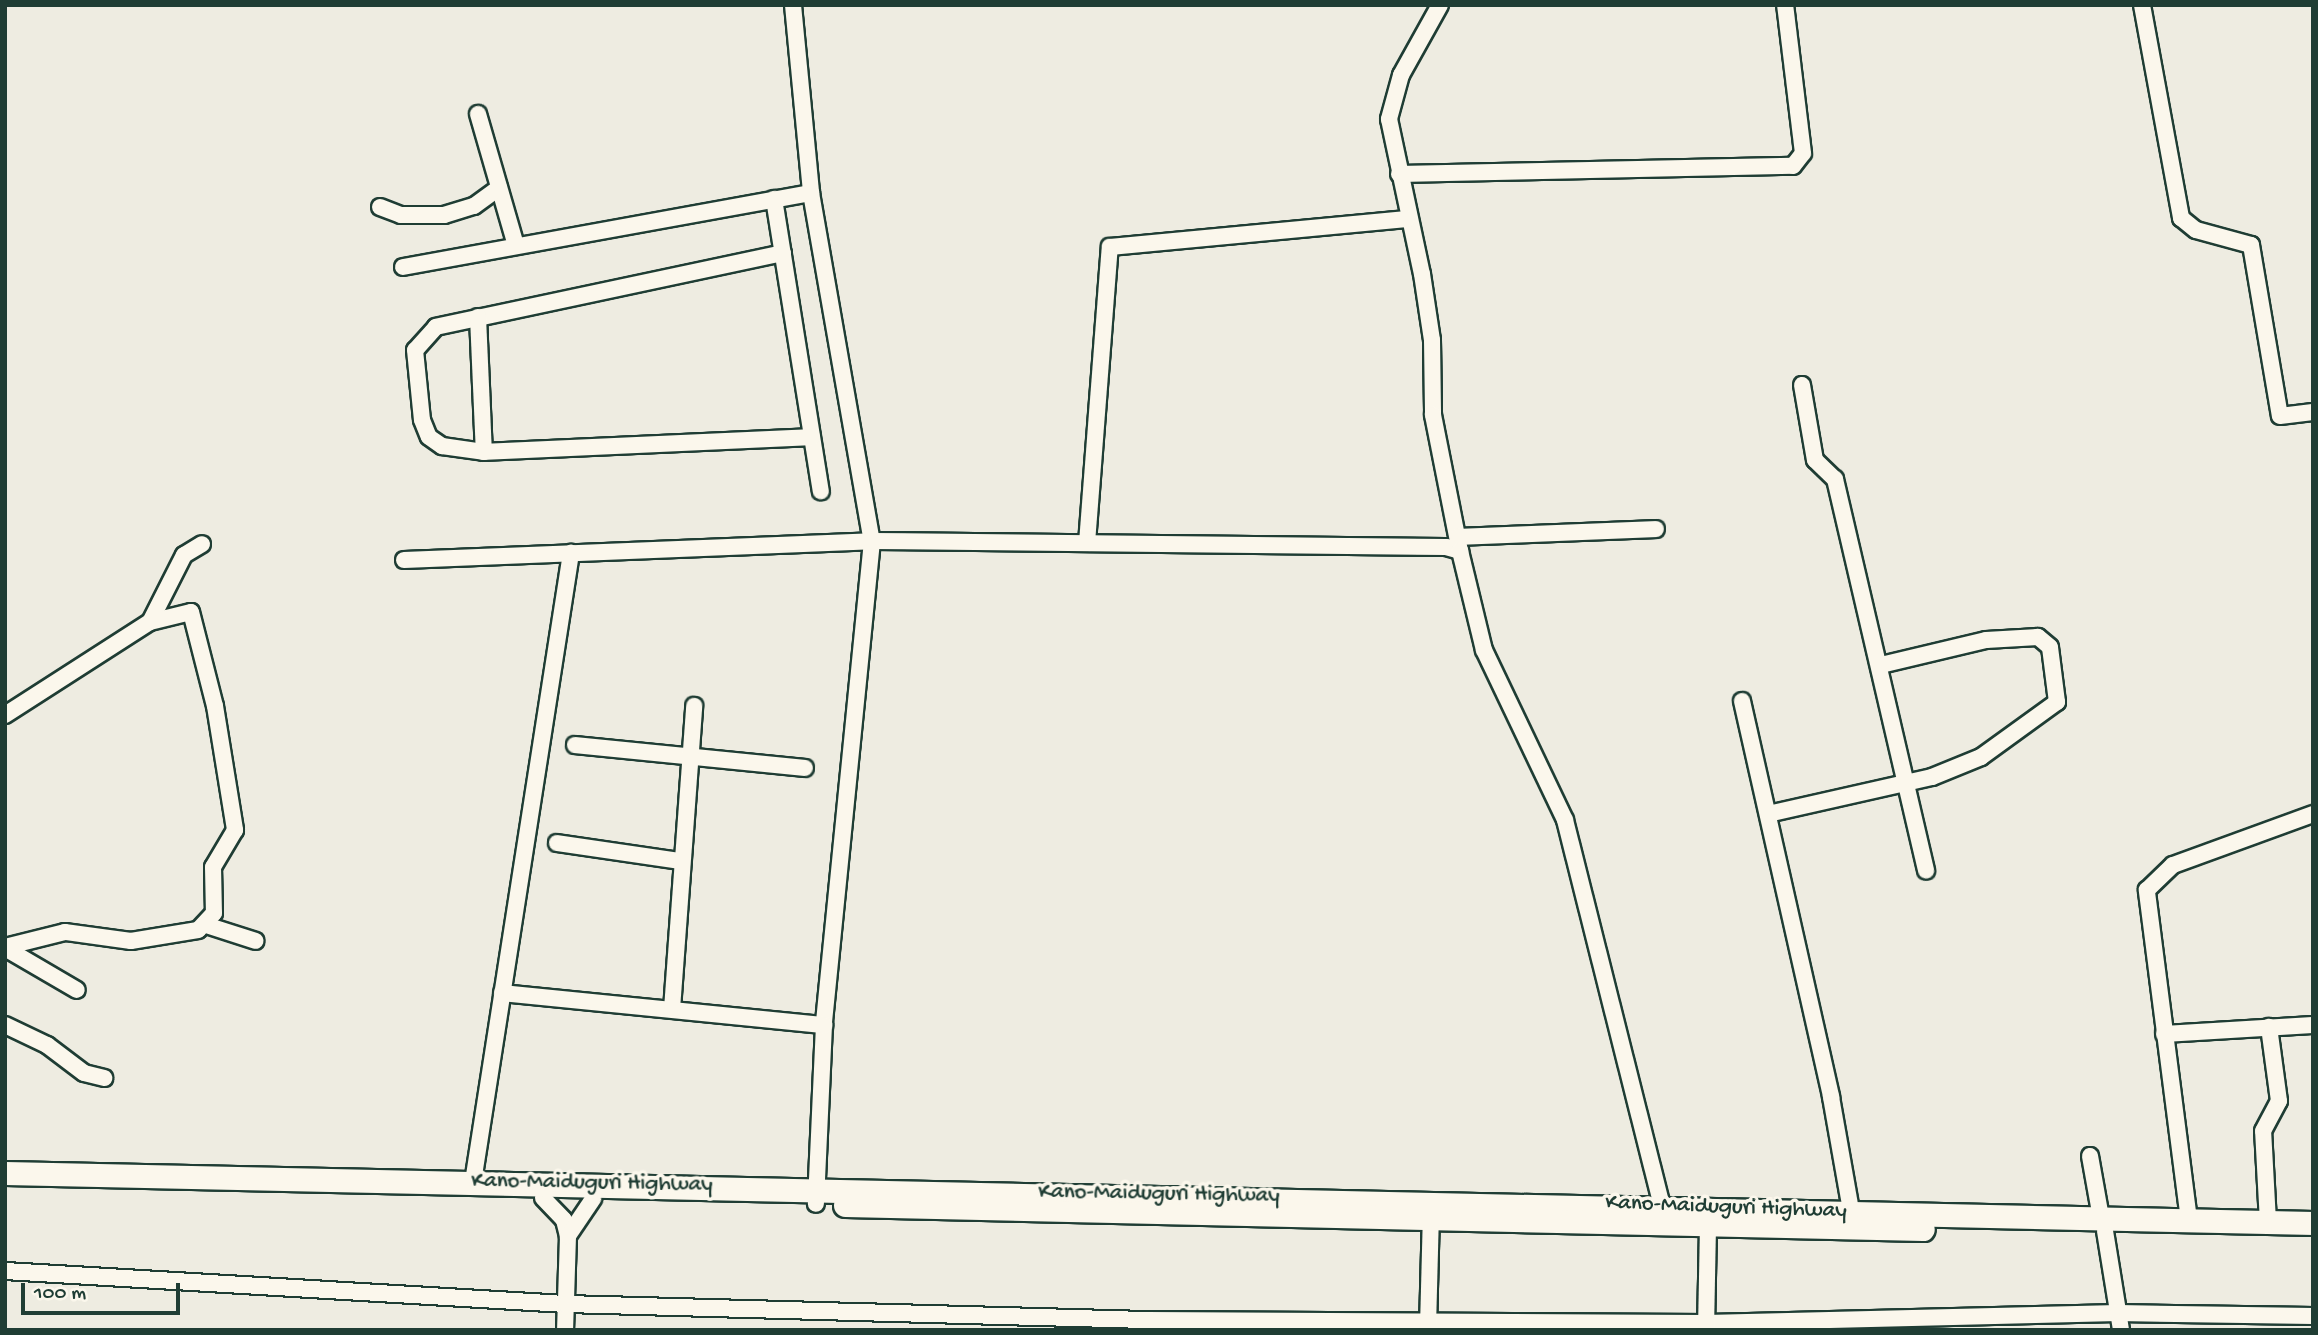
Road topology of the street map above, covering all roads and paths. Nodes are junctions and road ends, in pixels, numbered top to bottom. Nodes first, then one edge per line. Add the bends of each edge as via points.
1 (793, 5) edge
2 (1440, 5) edge
3 (1785, 5) edge
4 (2141, 5) edge
5 (478, 114) dead end
6 (1399, 174) junction
7 (499, 188) junction
8 (811, 193) junction
9 (774, 199) junction
10 (380, 207) dead end
11 (1407, 219) junction
12 (516, 246) junction
13 (783, 253) junction
14 (403, 267) dead end
15 (478, 317) junction
16 (1802, 385) dead end
17 (2313, 412) edge
18 (812, 437) junction
19 (484, 452) junction
20 (821, 491) dead end
21 (1656, 529) dead end
22 (872, 541) junction
23 (1087, 543) junction
24 (202, 544) dead end
25 (1459, 544) junction
26 (571, 553) junction
27 (404, 560) dead end
28 (150, 622) junction
29 (1881, 665) junction
30 (1742, 701) dead end
31 (694, 706) dead end
32 (5, 715) edge
33 (575, 745) dead end
34 (689, 756) junction
35 (805, 768) dead end
36 (1909, 783) junction
37 (1768, 814) junction
38 (2313, 814) edge
39 (556, 843) dead end
40 (680, 861) junction
41 (1926, 871) dead end
42 (206, 925) junction
43 (256, 941) dead end
44 (5, 948) edge
45 (77, 990) dead end
46 (502, 993) junction
47 (672, 1009) junction
48 (824, 1025) junction
49 (2313, 1025) edge
50 (5, 1026) edge
51 (2269, 1027) junction
52 (2164, 1034) junction
53 (104, 1077) dead end
54 (2090, 1156) dead end
55 (5, 1173) edge
56 (473, 1182) junction
57 (5, 1187) edge
58 (817, 1197) junction
59 (543, 1198) junction
60 (593, 1199) junction
61 (1662, 1206) junction
62 (1431, 1211) junction
63 (1852, 1220) junction
64 (2189, 1220) junction
65 (2268, 1222) junction
66 (2313, 1223) edge
67 (2103, 1224) junction
68 (1708, 1226) junction
69 (568, 1236) junction
70 (2313, 1236) edge
71 (5, 1271) edge
72 (566, 1304) junction
73 (2118, 1313) junction
74 (2313, 1316) edge
75 (850, 1322) edge
76 (2029, 1324) edge
77 (1147, 1325) edge
78 (1284, 1325) edge
79 (1428, 1325) edge
80 (1706, 1327) edge
81 (565, 1330) edge
82 (2121, 1330) edge

1 - 8 street
2 - 6 street via 1390,99
3 - 6 street via 1803,153 1793,166
4 - 17 street via 2181,218 2196,230 2251,245 2280,416
5 - 7 street
6 - 11 street
7 - 10 street via 474,206 444,215 401,215
7 - 12 street
8 - 9 street
8 - 22 street
9 - 12 street
9 - 13 street
11 - 23 street via 1110,247
11 - 25 street via 1422,274 1432,340 1433,415
12 - 14 street
13 - 15 street
13 - 18 street
15 - 19 street
15 - 19 street via 436,327 421,337 414,369 429,437 442,446
16 - 29 street via 1815,460 1835,479
18 - 19 street
18 - 20 street
21 - 25 street
22 - 23 street
22 - 26 street
22 - 48 street
23 - 25 street
24 - 28 street via 184,555
25 - 61 street via 1484,650 1565,820
26 - 27 street
26 - 46 street
28 - 32 street
28 - 42 street via 184,610 196,617 215,706 235,830 213,867 215,908
29 - 36 street
29 - 36 street via 2018,635 2038,637 2050,647 2057,702 1981,757
30 - 37 street
31 - 34 street
33 - 34 street
34 - 35 street
34 - 40 street
36 - 37 street
36 - 41 street
37 - 63 street
38 - 52 street via 2173,865 2154,878 2147,890 2147,909
39 - 40 street
40 - 47 street
42 - 43 street
42 - 44 street via 174,938 131,941 65,932
44 - 45 street
46 - 47 street
46 - 56 street
47 - 48 street
48 - 58 street
49 - 51 street
50 - 53 street via 47,1045 84,1073
51 - 52 street
51 - 65 street via 2279,1101 2263,1130
52 - 64 street
54 - 67 street
55 - 56 highway, Kano-Maiduguri Highway
56 - 58 highway, Kano-Maiduguri Highway
57 - 59 highway, Kano-Maiduguri Highway
58 - 60 highway, Kano-Maiduguri Highway
58 - 62 highway, Kano-Maiduguri Highway
59 - 60 highway, Kano-Maiduguri Highway
59 - 69 street via 564,1220
60 - 69 street
61 - 62 highway, Kano-Maiduguri Highway
61 - 63 highway, Kano-Maiduguri Highway
62 - 68 highway, Kano-Maiduguri Highway
62 - 79 street
63 - 67 highway, Kano-Maiduguri Highway
63 - 68 highway, Kano-Maiduguri Highway
64 - 65 highway, Kano-Maiduguri Highway
64 - 67 highway, Kano-Maiduguri Highway
65 - 66 highway, Kano-Maiduguri Highway
67 - 70 highway, Kano-Maiduguri Highway
67 - 73 street
68 - 80 street
69 - 72 street
71 - 72 street
72 - 75 street
72 - 81 street
73 - 74 street
73 - 76 street
73 - 82 street
75 - 77 street
76 - 80 street
77 - 78 street
78 - 79 street
79 - 80 street

